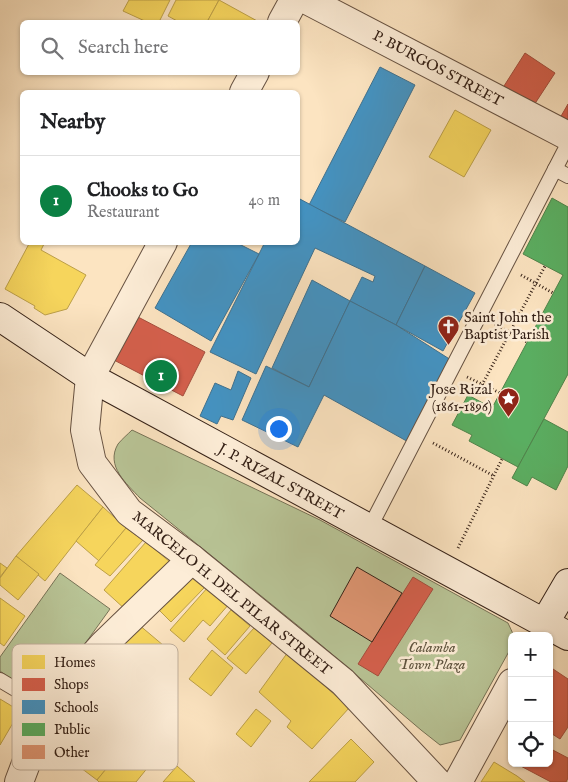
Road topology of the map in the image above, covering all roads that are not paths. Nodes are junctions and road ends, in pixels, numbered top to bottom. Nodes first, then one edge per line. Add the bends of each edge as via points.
1 (294, 0) edge
2 (307, 0) edge
3 (283, 20) edge
4 (253, 75) edge
5 (245, 90) edge
6 (568, 136) edge
7 (568, 144) edge
8 (555, 169) junction
9 (568, 176) edge
10 (161, 245) edge
11 (0, 316) edge
12 (90, 377) junction
13 (369, 529) junction
14 (192, 559) junction
15 (568, 583) edge
16 (540, 630) edge
17 (568, 636) edge
18 (104, 644) edge
19 (0, 680) edge
20 (12, 687) edge
21 (508, 689) edge
22 (24, 770) edge
23 (19, 782) edge
24 (437, 782) edge
25 (458, 782) edge

1 - 3 street
2 - 6 street, P. BURGOS STREET
4 - 5 street
7 - 8 lane
8 - 9 lane
8 - 13 lane
10 - 12 street
11 - 12 street, J. P. RIZAL STREET
12 - 13 street, J. P. RIZAL STREET
12 - 14 street, MARCELO H. DEL PILAR STREET via 85,430 92,463 129,512
13 - 16 street, J. P. RIZAL STREET via 448,571
14 - 18 street
14 - 24 street, MARCELO H. DEL PILAR STREET via 343,682
15 - 16 street
16 - 17 street, J. P. RIZAL STREET
19 - 20 lane
21 - 25 street
22 - 23 street

